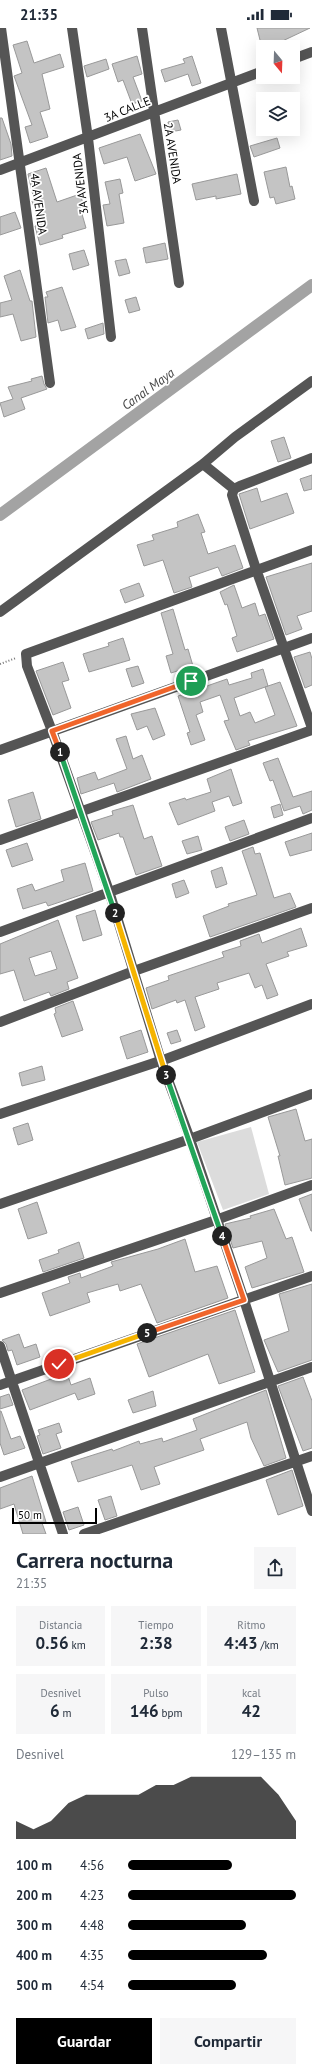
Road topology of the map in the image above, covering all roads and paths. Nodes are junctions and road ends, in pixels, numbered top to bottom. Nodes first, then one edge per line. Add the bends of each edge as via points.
1 (1, 28) edge
2 (72, 28) edge
3 (142, 28) edge
4 (221, 28) edge
5 (312, 52) edge
6 (300, 56) edge
7 (256, 74) edge
8 (232, 83) junction
9 (154, 112) junction
10 (88, 138) junction
11 (20, 162) junction
12 (0, 170) edge
13 (254, 202) dead end
14 (180, 283) dead end
15 (111, 337) dead end
16 (312, 381) edge
17 (50, 383) dead end
18 (312, 458) edge
19 (203, 464) junction
20 (234, 489) junction
21 (312, 550) edge
22 (256, 569) junction
23 (0, 612) edge
24 (312, 638) edge
25 (284, 648) junction
26 (26, 654) junction
27 (0, 664) edge
28 (312, 729) edge
29 (52, 731) junction
30 (0, 750) edge
31 (81, 812) junction
32 (312, 818) edge
33 (0, 840) edge
34 (109, 891) junction
35 (312, 908) edge
36 (0, 932) edge
37 (134, 971) junction
38 (312, 1004) edge
39 (0, 1022) edge
40 (161, 1061) junction
41 (312, 1094) edge
42 (0, 1114) edge
43 (190, 1139) junction
44 (312, 1185) edge
45 (0, 1204) edge
46 (216, 1220) junction
47 (312, 1276) edge
48 (0, 1292) edge
49 (244, 1300) junction
50 (0, 1346) edge
51 (312, 1367) edge
52 (12, 1381) junction
53 (270, 1382) junction
54 (0, 1385) edge
55 (312, 1456) edge
56 (295, 1462) junction
57 (41, 1464) junction
58 (0, 1477) edge
59 (312, 1512) edge
60 (63, 1534) edge
61 (84, 1534) edge

1 - 11 street, 4A AVENIDA
2 - 10 street, 3A AVENIDA
3 - 9 street, 2A AVENIDA
4 - 8 street
5 - 6 street
7 - 8 street, 3A CALLE
8 - 9 street, 3A CALLE
8 - 13 street
9 - 10 street, 3A CALLE
9 - 14 street, 2A AVENIDA
10 - 11 street, 3A CALLE
10 - 15 street, 3A AVENIDA
11 - 12 street, 3A CALLE
11 - 17 street, 4A AVENIDA
16 - 19 street via 235,437
18 - 20 street
19 - 20 street
19 - 23 street
20 - 22 street via 232,495
21 - 22 street
22 - 25 street
22 - 26 street
24 - 25 street
25 - 28 street
25 - 29 street
26 - 27 path
26 - 29 street via 27,666
28 - 31 street
29 - 30 street
29 - 31 street
31 - 33 street
31 - 34 street
32 - 34 street
34 - 36 street
34 - 37 street
35 - 37 street
37 - 39 street
37 - 40 street
38 - 40 street
40 - 42 street
40 - 43 street
41 - 43 street
43 - 45 street
43 - 46 street
44 - 46 street
46 - 48 street
46 - 49 street
47 - 49 street
49 - 52 street
49 - 53 street
50 - 52 street
51 - 53 street
52 - 54 street
52 - 57 street
53 - 56 street
53 - 57 street
55 - 56 street
56 - 59 street
56 - 61 street
57 - 58 street
57 - 60 street

